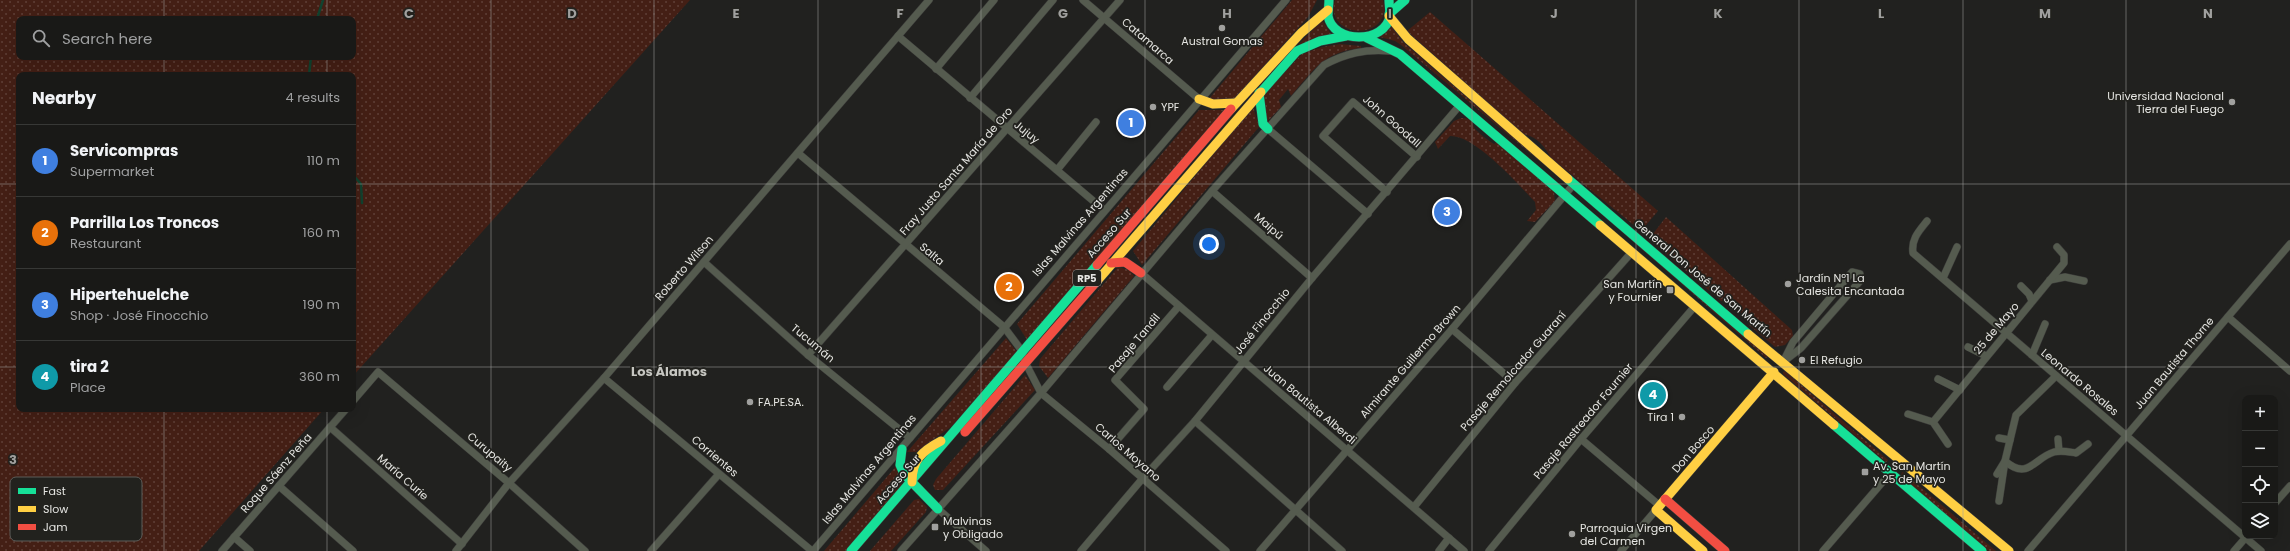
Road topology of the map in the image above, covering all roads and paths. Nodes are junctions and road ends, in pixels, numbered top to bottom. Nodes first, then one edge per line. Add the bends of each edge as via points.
1 (929, 0) edge
2 (994, 0) edge
3 (1053, 0) edge
4 (1083, 0) edge
5 (1120, 0) edge
6 (1286, 0) edge
7 (1329, 0) edge
8 (1388, 0) edge
9 (1405, 0) edge
10 (1328, 10) junction
11 (1389, 15) junction
12 (1104, 18) junction
13 (898, 36) junction
14 (1346, 36) junction
15 (1367, 38) junction
16 (1400, 54) junction
17 (936, 69) junction
18 (1259, 93) junction
19 (970, 98) junction
20 (1199, 99) junction
21 (1236, 103) junction
22 (1460, 105) junction
23 (1096, 122) dead end
24 (1268, 129) junction
25 (1006, 130) junction
26 (798, 153) junction
27 (1417, 157) junction
28 (1057, 170) junction
29 (1574, 184) junction
30 (1212, 191) junction
31 (1387, 192) junction
32 (1564, 195) junction
33 (1104, 210) junction
34 (1368, 214) junction
35 (1927, 221) dead end
36 (2290, 244) edge
37 (905, 246) junction
38 (1957, 247) dead end
39 (2057, 247) dead end
40 (1632, 252) junction
41 (704, 262) junction
42 (1111, 263) junction
43 (1141, 273) junction
44 (1312, 278) junction
45 (1943, 278) junction
46 (2050, 280) junction
47 (2084, 281) dead end
48 (2021, 286) dead end
49 (2032, 301) junction
50 (1179, 306) junction
51 (1695, 306) junction
52 (2228, 317) junction
53 (2045, 324) dead end
54 (1004, 327) junction
55 (1452, 329) junction
56 (2007, 333) junction
57 (1212, 335) junction
58 (1968, 347) dead end
59 (1022, 352) junction
60 (808, 354) junction
61 (2032, 355) junction
62 (1986, 356) junction
63 (1025, 362) junction
64 (1243, 362) junction
65 (1783, 362) junction
66 (2290, 371) edge
67 (1774, 372) junction
68 (2056, 376) junction
69 (604, 378) junction
70 (1938, 379) dead end
71 (1515, 383) junction
72 (1167, 386) dead end
73 (1960, 390) junction
74 (1041, 393) junction
75 (356, 398) edge
76 (343, 412) edge
77 (1908, 414) dead end
78 (1195, 421) junction
79 (1933, 422) junction
80 (330, 427) junction
81 (2127, 437) junction
82 (910, 438) junction
83 (1999, 438) dead end
84 (2058, 439) dead end
85 (1581, 440) junction
86 (2010, 440) junction
87 (1948, 444) dead end
88 (2088, 444) dead end
89 (902, 449) junction
90 (1110, 449) junction
91 (1347, 451) junction
92 (2059, 451) junction
93 (2005, 461) junction
94 (1899, 462) junction
95 (1890, 473) junction
96 (719, 474) junction
97 (1997, 474) dead end
98 (1143, 478) junction
99 (509, 483) junction
100 (914, 484) junction
101 (279, 486) junction
102 (2290, 486) edge
103 (2278, 500) edge
104 (1999, 501) dead end
105 (1660, 505) junction
106 (1414, 507) junction
107 (938, 509) junction
108 (1295, 511) junction
109 (2242, 534) edge
110 (234, 537) junction
111 (1449, 538) junction
112 (2244, 539) edge
113 (2248, 539) edge
114 (462, 544) junction
115 (222, 551) edge
116 (250, 551) edge
117 (353, 551) edge
118 (456, 551) edge
119 (585, 551) edge
120 (651, 551) edge
121 (813, 551) edge
122 (852, 551) edge
123 (862, 551) edge
124 (901, 551) edge
125 (986, 551) edge
126 (1081, 551) edge
127 (1226, 551) edge
128 (1260, 551) edge
129 (1342, 551) edge
130 (1438, 551) edge
131 (1464, 551) edge
132 (1489, 551) edge
133 (1621, 551) edge
134 (1703, 551) edge
135 (1725, 551) edge
136 (1823, 551) edge
137 (1982, 551) edge
138 (2009, 551) edge
139 (2028, 551) edge
140 (2234, 551) edge
141 (2262, 551) edge

1 - 13 street, Roberto Wilson
2 - 17 street
3 - 19 street
4 - 12 street, Catamarca
5 - 12 street, Fray Justo Santa María de Oro
6 - 20 street, Islas Malvinas Argentinas
7 - 10 main road
8 - 11 main road
9 - 11 main road
10 - 14 main road via 1333,25
10 - 21 main road, Acceso Sur / RP5 via 1301,33
11 - 15 main road via 1381,29
11 - 29 main road, General Don José de San Martín via 1408,39
12 - 20 street, Catamarca
12 - 25 street, Fray Justo Santa María de Oro
13 - 17 street, Jujuy
13 - 26 street, Roberto Wilson
14 - 15 main road, RP5
14 - 18 main road, Acceso Sur / RP5 via 1320,41 1297,51
15 - 16 main road
16 - 22 main road
16 - 24 street via 1392,51 1361,51 1341,56 1324,65
17 - 19 street, Jujuy
18 - 24 main road via 1263,124
18 - 42 main road, Acceso Sur / RP5
19 - 25 street, Jujuy
20 - 21 main road via 1206,104
20 - 33 street, Islas Malvinas Argentinas
21 - 59 main road, Acceso Sur / RP5
22 - 27 street, José Finocchio
22 - 32 main road
23 - 28 street
24 - 30 street
24 - 34 street
25 - 28 street, Jujuy
25 - 37 street, Fray Justo Santa María de Oro
26 - 37 street, Salta
26 - 41 street, Roberto Wilson
27 - 31 street, José Finocchio
27 - 31 street, John Goodall via 1353,102 1323,136
28 - 33 street, Jujuy
29 - 32 street, Almirante Guillermo Brown
29 - 65 main road, General Don José de San Martín
30 - 43 street
30 - 44 street, Maipú
31 - 34 street, José Finocchio
32 - 40 main road
32 - 55 street, Almirante Guillermo Brown
33 - 54 street, Islas Malvinas Argentinas
34 - 44 street, José Finocchio
35 - 45 street, Leonardo Rosales via 1914,239 1913,253
36 - 52 street, Juan Bautista Thorne
37 - 54 street, Salta
37 - 60 street, Fray Justo Santa María de Oro
38 - 45 street
39 - 46 street, 25 de Mayo via 2065,260
40 - 51 main road
40 - 71 street, Pasaje Remolcador Guaraní
41 - 60 street, Tucumán
41 - 69 street, Roberto Wilson
42 - 43 main road via 1125,262
42 - 63 main road, Acceso Sur / RP5
43 - 50 street, Juan Bautista Alberdi
43 - 74 street
44 - 64 street, José Finocchio
45 - 56 street, Leonardo Rosales
46 - 47 street via 2065,278
46 - 49 street, 25 de Mayo
48 - 49 street
49 - 56 street, 25 de Mayo
50 - 57 street, Juan Bautista Alberdi
50 - 90 street, Pasaje Tandil via 1115,380 1144,409
51 - 67 main road
51 - 85 street, Pasaje Rastreador Fournier
52 - 66 street
52 - 81 street, Juan Bautista Thorne
53 - 61 street
54 - 59 street, Salta
54 - 82 street, Islas Malvinas Argentinas
55 - 71 street
55 - 91 street, Almirante Guillermo Brown
56 - 61 street, Leonardo Rosales
56 - 62 street, 25 de Mayo
57 - 64 street, Juan Bautista Alberdi
57 - 72 street
58 - 62 street
59 - 63 street, Salta
59 - 100 main road, Acceso Sur / RP5
60 - 82 street, Tucumán
61 - 68 street, Leonardo Rosales
62 - 73 street, 25 de Mayo
63 - 74 street, Carlos Moyano
63 - 100 main road, Acceso Sur / RP5
64 - 78 street, José Finocchio
64 - 91 street, Juan Bautista Alberdi
65 - 65 street, Don Bosco via 1801,348 1860,281 1861,276 1858,272 1851,273 1793,342
65 - 67 street, Don Bosco
65 - 94 main road, General Don José de San Martín
67 - 95 main road
67 - 105 main road, Don Bosco
68 - 81 street, Leonardo Rosales
68 - 86 street via 2023,403 2016,415
69 - 96 street, Corrientes
69 - 99 street, Roberto Wilson
70 - 73 street
71 - 106 street, Pasaje Remolcador Guaraní
73 - 79 street, 25 de Mayo
74 - 90 street, Carlos Moyano
74 - 107 street
75 - 99 street, Curupaity via 378,372
76 - 80 street, Roque Sáenz Peña
77 - 79 street
78 - 98 street, José Finocchio
78 - 108 street
79 - 87 street
80 - 101 street, Roque Sáenz Peña
80 - 114 street, María Curie
81 - 109 street, Leonardo Rosales
81 - 139 street, Juan Bautista Thorne
82 - 89 street, Islas Malvinas Argentinas
83 - 86 street
84 - 92 street
85 - 105 street
85 - 132 street, Pasaje Rastreador Fournier
86 - 93 street
88 - 92 street via 2076,453
89 - 100 main road via 900,465
89 - 121 street, Islas Malvinas Argentinas
90 - 98 street, Carlos Moyano
91 - 106 street, Juan Bautista Alberdi
91 - 108 street, Almirante Guillermo Brown
92 - 93 street via 2042,457 2030,468 2021,469
93 - 97 street
93 - 104 street
94 - 95 street
94 - 138 main road, General Don José de San Martín
95 - 136 street
95 - 137 main road
96 - 120 street
96 - 121 street, Corrientes
98 - 126 street, José Finocchio
98 - 127 street, Carlos Moyano
99 - 114 street, Roberto Wilson
99 - 119 street, Curupaity
100 - 107 main road
100 - 122 main road, Acceso Sur / RP5
100 - 123 main road, Acceso Sur / RP5
101 - 110 street, Roque Sáenz Peña
101 - 117 street
102 - 103 street
105 - 133 street, Don Bosco
105 - 134 main road
105 - 135 main road
106 - 111 street, Juan Bautista Alberdi
107 - 124 street
107 - 125 street
108 - 128 street, Almirante Guillermo Brown
108 - 129 street
110 - 115 street, Roque Sáenz Peña
110 - 116 street
111 - 130 street
111 - 131 street, Juan Bautista Alberdi
112 - 140 street
113 - 141 street, Leonardo Rosales
114 - 118 street, Roberto Wilson

